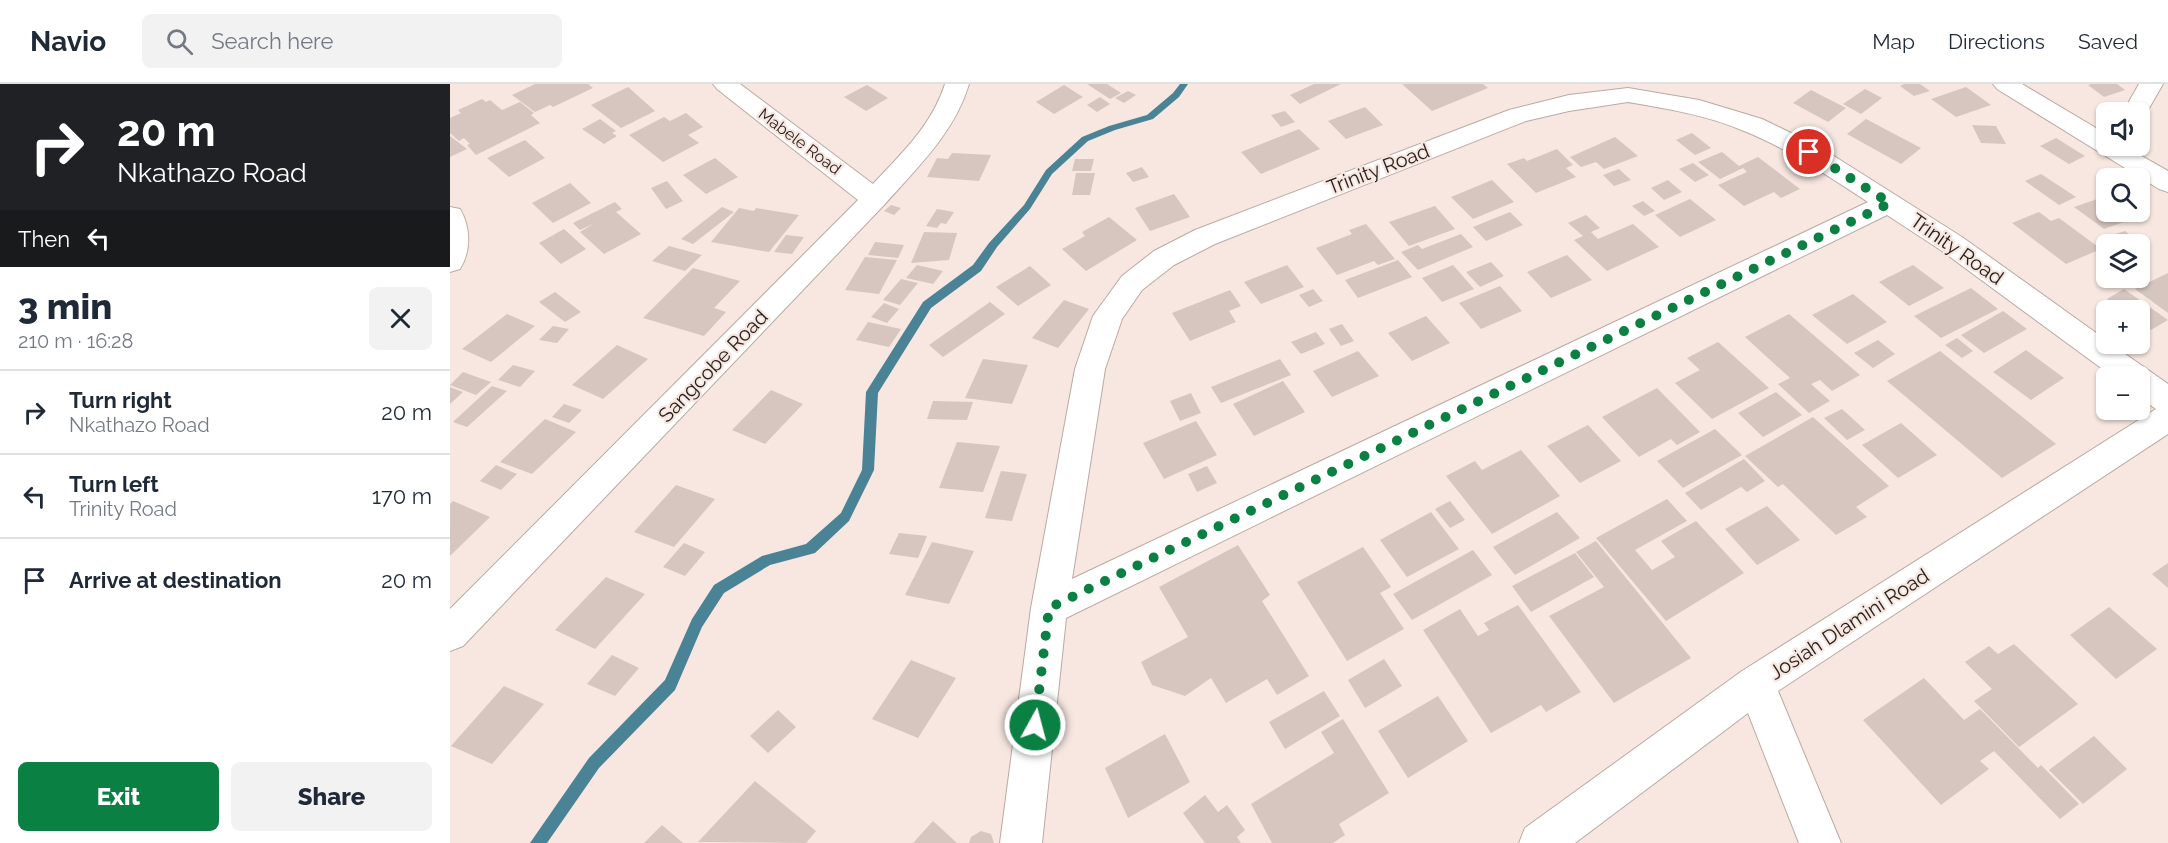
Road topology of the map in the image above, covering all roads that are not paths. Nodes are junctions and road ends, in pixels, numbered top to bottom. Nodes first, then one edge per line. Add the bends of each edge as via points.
1 (725, 84) edge
2 (2005, 84) edge
3 (2151, 84) edge
4 (964, 87) edge
5 (1627, 90) edge
6 (2141, 102) edge
7 (2096, 139) edge
8 (2124, 156) edge
9 (2168, 183) edge
10 (875, 199) junction
11 (1890, 203) junction
12 (450, 216) edge
13 (450, 262) edge
14 (2120, 366) edge
15 (2150, 388) edge
16 (2168, 401) edge
17 (2168, 418) edge
18 (1049, 608) junction
19 (450, 634) edge
20 (1756, 684) junction
21 (1021, 843) edge
22 (1540, 843) edge
23 (1820, 843) edge

1 - 10 street, Mabele Road
2 - 7 street
3 - 6 street
4 - 10 street, Sangcobe Road via 933,132
5 - 11 street, Trinity Road via 1753,126 1809,152
5 - 18 street, Trinity Road via 1518,115 1205,237 1164,258 1132,283 1108,316 1090,369
8 - 9 street
10 - 19 street, Sangcobe Road
11 - 14 street, Trinity Road via 1952,243
11 - 18 street
12 - 13 street via 455,239
15 - 16 street
17 - 20 street, Josiah Dlamini Road
18 - 21 street, Trinity Road
20 - 22 street, Josiah Dlamini Road
20 - 23 street

